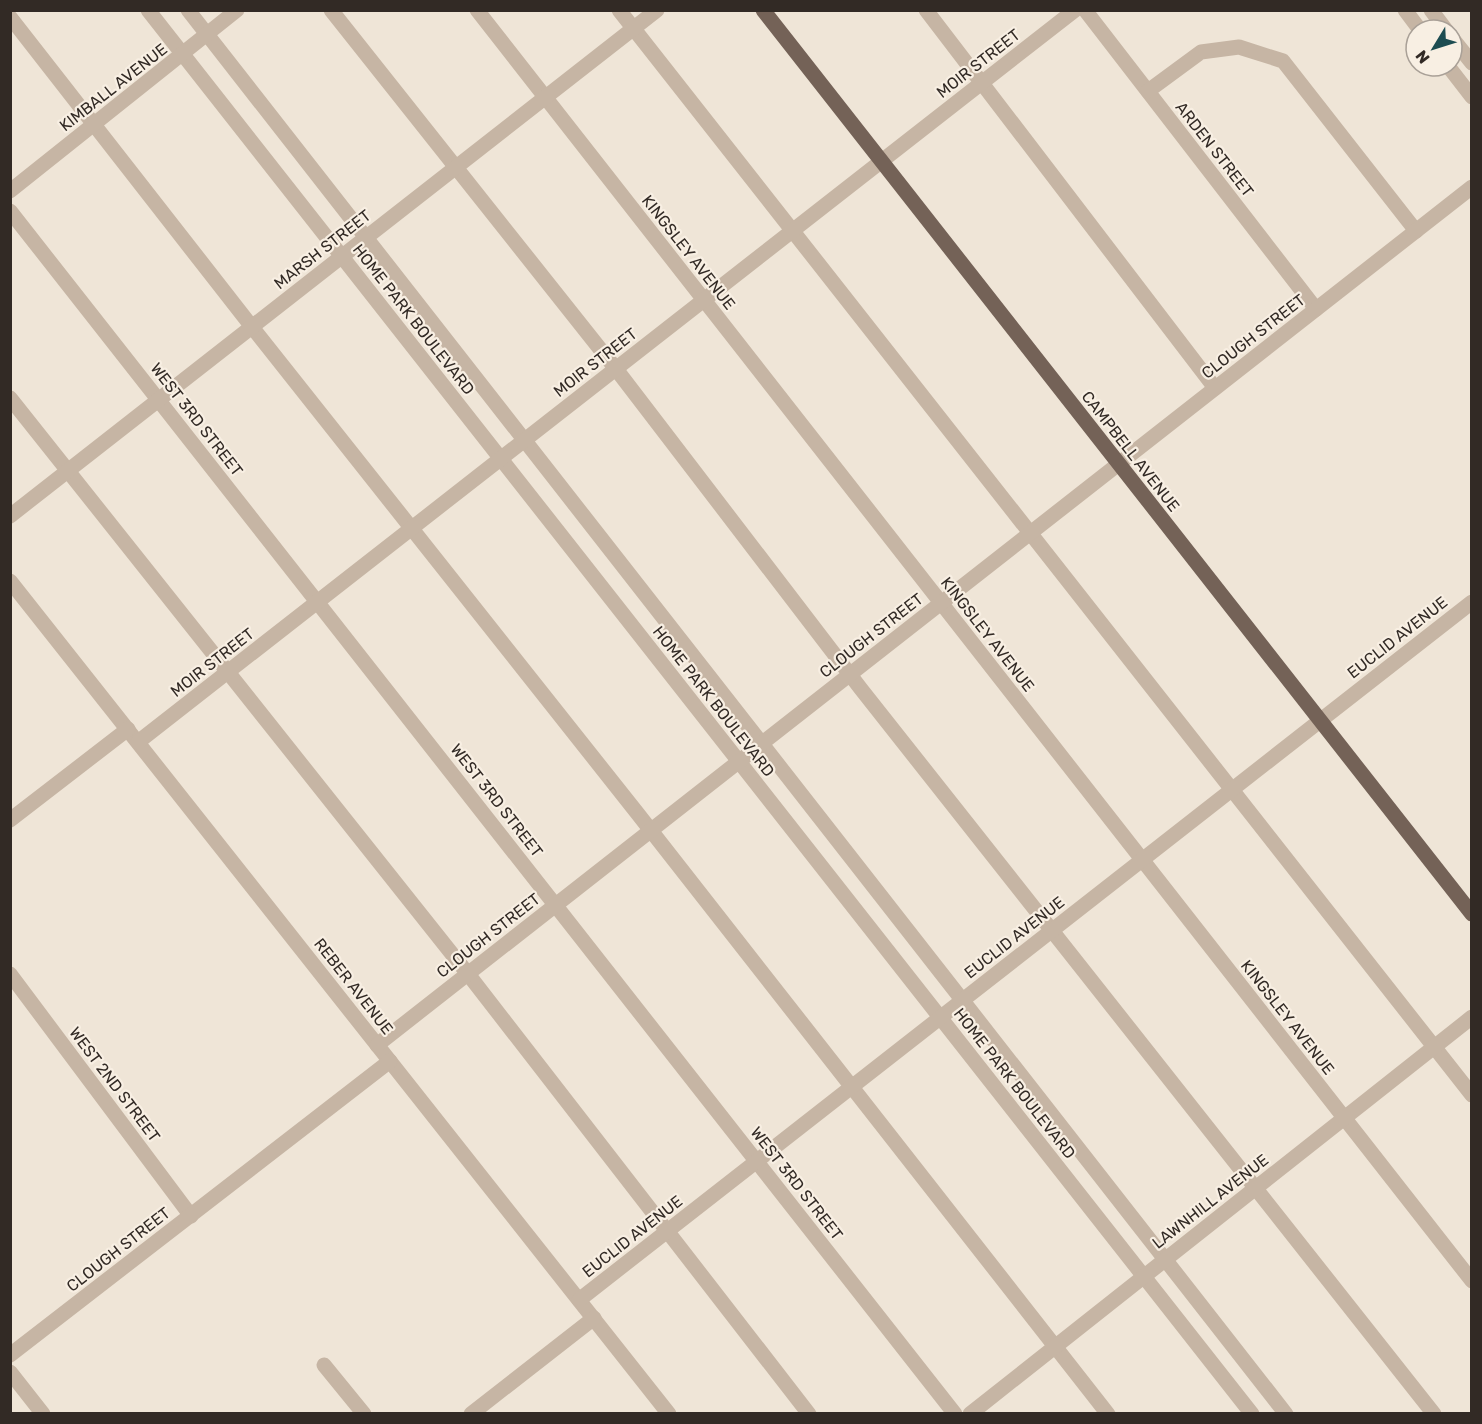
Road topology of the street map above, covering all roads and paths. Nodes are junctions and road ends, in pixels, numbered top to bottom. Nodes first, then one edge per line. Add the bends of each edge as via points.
1 (148, 10) edge
2 (188, 10) edge
3 (237, 10) edge
4 (331, 10) edge
5 (477, 10) edge
6 (619, 10) edge
7 (657, 10) edge
8 (762, 10) edge
9 (926, 10) edge
10 (1075, 10) edge
11 (1085, 10) edge
12 (10, 16) edge
13 (633, 29) junction
14 (207, 35) junction
15 (182, 54) junction
16 (1457, 78) edge
17 (982, 83) junction
18 (1148, 91) junction
19 (1472, 97) edge
20 (545, 98) junction
21 (94, 125) junction
22 (881, 162) junction
23 (456, 168) junction
24 (1472, 188) edge
25 (10, 191) edge
26 (10, 211) edge
27 (1416, 231) junction
28 (792, 232) junction
29 (366, 238) junction
30 (342, 256) junction
31 (704, 301) junction
32 (1316, 309) junction
33 (252, 327) junction
34 (616, 369) junction
35 (1215, 388) junction
36 (10, 398) edge
37 (159, 400) junction
38 (524, 440) junction
39 (501, 459) junction
40 (1118, 464) junction
41 (69, 470) junction
42 (10, 516) edge
43 (412, 528) junction
44 (1031, 532) junction
45 (10, 581) edge
46 (318, 602) junction
47 (1472, 602) edge
48 (941, 603) junction
49 (228, 672) junction
50 (850, 674) junction
51 (1320, 721) junction
52 (128, 729) junction
53 (138, 742) junction
54 (762, 744) junction
55 (739, 762) junction
56 (1231, 790) junction
57 (10, 820) edge
58 (651, 830) junction
59 (1142, 860) junction
60 (556, 904) junction
61 (1472, 914) edge
62 (1052, 930) junction
63 (10, 974) edge
64 (468, 974) junction
65 (962, 1000) junction
66 (1472, 1017) edge
67 (940, 1018) junction
68 (377, 1045) junction
69 (1434, 1046) junction
70 (390, 1061) junction
71 (853, 1086) junction
72 (1472, 1095) edge
73 (1344, 1118) junction
74 (757, 1161) junction
75 (1255, 1188) junction
76 (191, 1216) junction
77 (667, 1231) junction
78 (1165, 1259) junction
79 (1144, 1276) junction
80 (1472, 1281) edge
81 (579, 1300) junction
82 (594, 1318) junction
83 (1055, 1346) junction
84 (10, 1355) edge
85 (324, 1365) dead end
86 (10, 1372) edge
87 (43, 1413) edge
88 (364, 1413) edge
89 (471, 1413) edge
90 (669, 1413) edge
91 (809, 1413) edge
92 (955, 1413) edge
93 (970, 1413) edge
94 (1108, 1413) edge
95 (1252, 1413) edge
96 (1286, 1413) edge
97 (1434, 1413) edge

1 - 15 street, HOME PARK BOULEVARD
2 - 14 street, HOME PARK BOULEVARD
3 - 14 street, KIMBALL AVENUE
4 - 23 street
5 - 20 street, KINGSLEY AVENUE
6 - 13 street
7 - 13 street, MARSH STREET
8 - 22 main road, CAMPBELL AVENUE
9 - 17 street
10 - 17 street, MOIR STREET
11 - 18 street, ARDEN STREET
12 - 21 street
13 - 20 street, MARSH STREET
13 - 28 street
14 - 15 street, KIMBALL AVENUE
14 - 29 street, HOME PARK BOULEVARD
15 - 21 street, KIMBALL AVENUE
15 - 30 street, HOME PARK BOULEVARD
16 - 19 street
17 - 22 street, MOIR STREET
17 - 35 street
18 - 27 street via 1201,52 1239,47 1283,61
18 - 32 street, ARDEN STREET
20 - 23 street, MARSH STREET
20 - 31 street, KINGSLEY AVENUE
21 - 25 street, KIMBALL AVENUE
21 - 33 street
22 - 28 street, MOIR STREET
22 - 40 main road, CAMPBELL AVENUE
23 - 29 street, MARSH STREET
23 - 34 street
24 - 27 street, CLOUGH STREET
26 - 37 street, WEST 3RD STREET
27 - 32 street, CLOUGH STREET
28 - 31 street, MOIR STREET
28 - 44 street
29 - 30 street, MARSH STREET
29 - 38 street, HOME PARK BOULEVARD
30 - 33 street, MARSH STREET
30 - 39 street, HOME PARK BOULEVARD
31 - 34 street, MOIR STREET
31 - 48 street, KINGSLEY AVENUE
32 - 35 street, CLOUGH STREET
33 - 37 street, MARSH STREET
33 - 43 street
34 - 38 street, MOIR STREET
34 - 50 street
35 - 40 street, CLOUGH STREET
36 - 41 street
37 - 41 street, MARSH STREET
37 - 46 street, WEST 3RD STREET
38 - 39 street, MOIR STREET
38 - 54 street, HOME PARK BOULEVARD
39 - 43 street, MOIR STREET
39 - 55 street, HOME PARK BOULEVARD
40 - 44 street, CLOUGH STREET
40 - 51 main road, CAMPBELL AVENUE
41 - 42 street, MARSH STREET
41 - 49 street
43 - 46 street, MOIR STREET
43 - 58 street
44 - 48 street, CLOUGH STREET
44 - 56 street
45 - 52 street, REBER AVENUE
46 - 49 street, MOIR STREET
46 - 60 street, WEST 3RD STREET
47 - 51 street, EUCLID AVENUE
48 - 50 street, CLOUGH STREET
48 - 59 street, KINGSLEY AVENUE
49 - 53 street, MOIR STREET
49 - 64 street
50 - 54 street, CLOUGH STREET
50 - 62 street
51 - 56 street, EUCLID AVENUE
51 - 61 main road, CAMPBELL AVENUE
52 - 53 street, REBER AVENUE
52 - 57 street
53 - 68 street, REBER AVENUE
54 - 55 street, CLOUGH STREET
54 - 65 street, HOME PARK BOULEVARD
55 - 58 street, CLOUGH STREET
55 - 67 street, HOME PARK BOULEVARD
56 - 59 street, EUCLID AVENUE
56 - 69 street
58 - 60 street, CLOUGH STREET
58 - 71 street
59 - 62 street, EUCLID AVENUE
59 - 73 street, KINGSLEY AVENUE
60 - 64 street, CLOUGH STREET
60 - 74 street, WEST 3RD STREET
62 - 65 street, EUCLID AVENUE
62 - 75 street
63 - 76 street, WEST 2ND STREET
64 - 68 street, CLOUGH STREET
64 - 77 street
65 - 67 street, EUCLID AVENUE
65 - 78 street, HOME PARK BOULEVARD
66 - 69 street, LAWNHILL AVENUE
67 - 71 street, EUCLID AVENUE
67 - 79 street, HOME PARK BOULEVARD
68 - 70 street, REBER AVENUE
69 - 72 street
69 - 73 street, LAWNHILL AVENUE
70 - 76 street, CLOUGH STREET
70 - 81 street, REBER AVENUE
71 - 74 street, EUCLID AVENUE
71 - 83 street
73 - 75 street, LAWNHILL AVENUE
73 - 80 street, KINGSLEY AVENUE
74 - 77 street, EUCLID AVENUE
74 - 92 street, WEST 3RD STREET
75 - 78 street, LAWNHILL AVENUE
75 - 97 street
76 - 84 street, CLOUGH STREET
77 - 81 street, EUCLID AVENUE
77 - 91 street
78 - 79 street, LAWNHILL AVENUE
78 - 96 street, HOME PARK BOULEVARD
79 - 83 street, LAWNHILL AVENUE
79 - 95 street, HOME PARK BOULEVARD
81 - 82 street, REBER AVENUE
82 - 89 street
82 - 90 street, REBER AVENUE
83 - 93 street, LAWNHILL AVENUE
83 - 94 street
85 - 88 street
86 - 87 street

